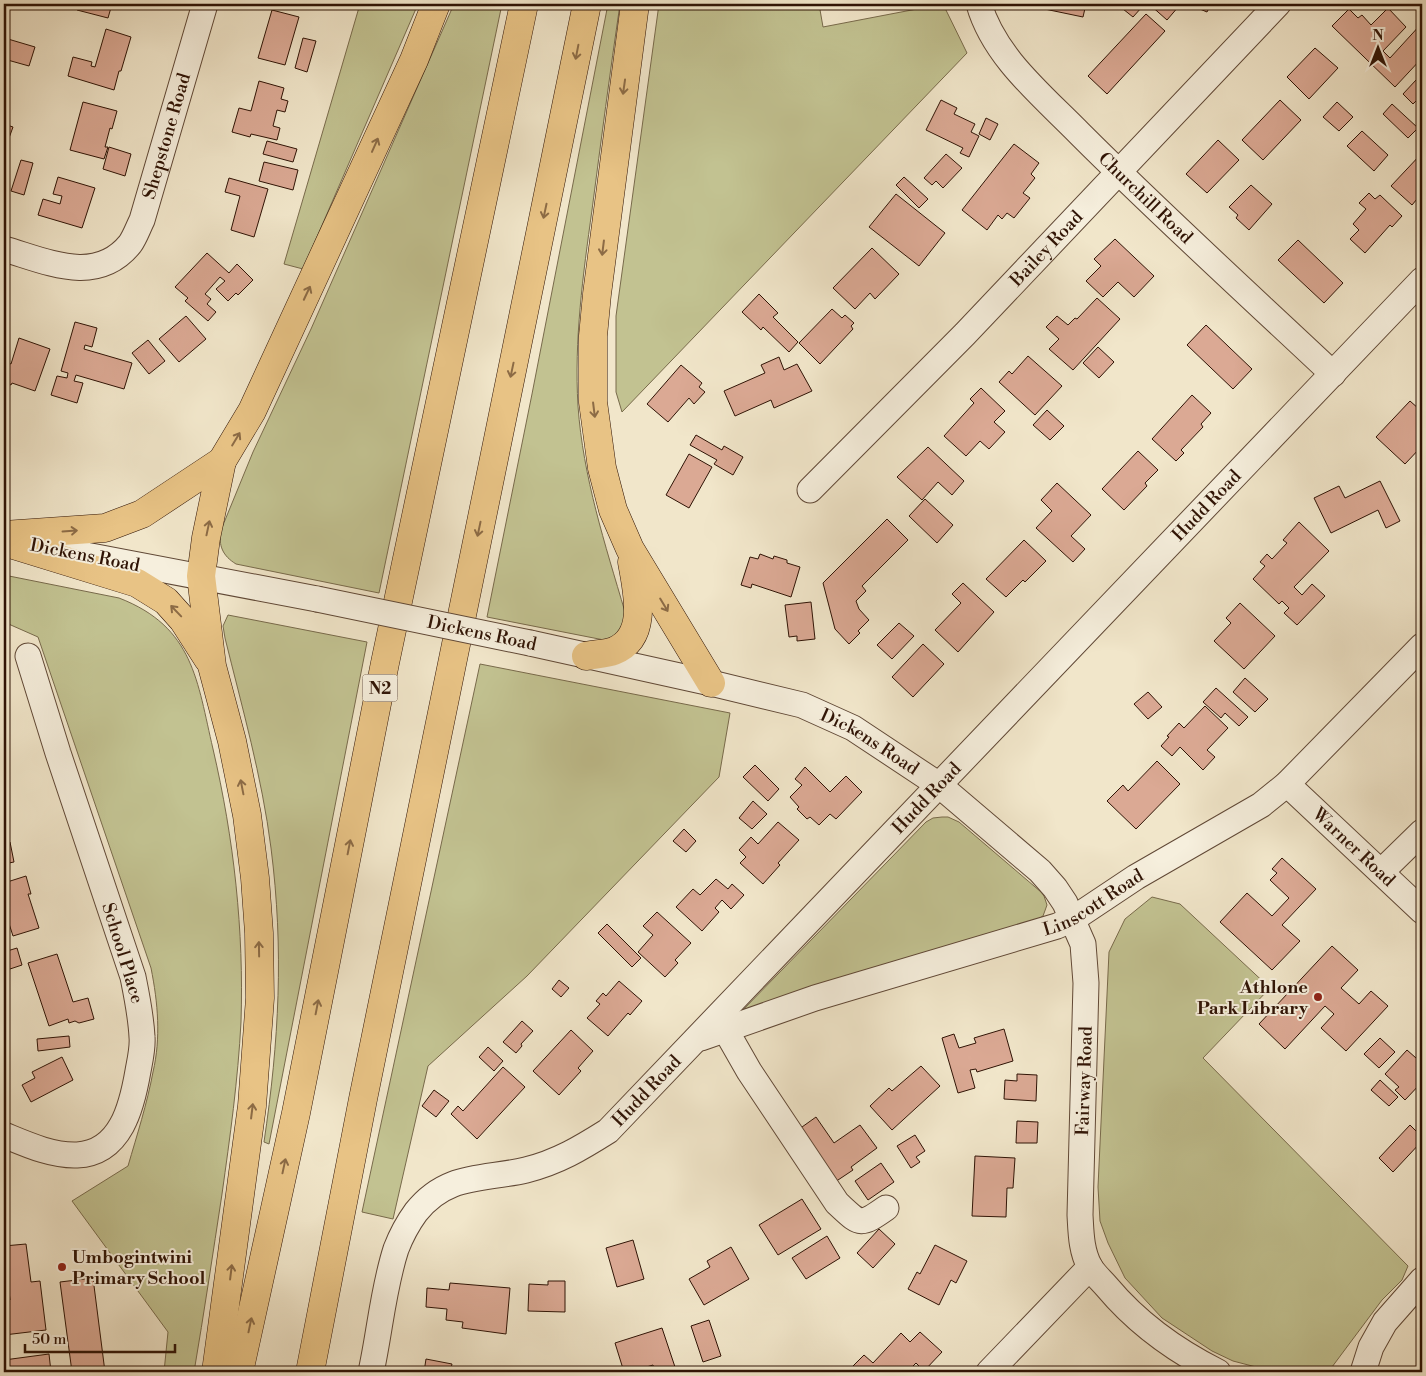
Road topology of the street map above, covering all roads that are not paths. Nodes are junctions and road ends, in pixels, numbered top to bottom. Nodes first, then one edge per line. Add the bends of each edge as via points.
1 (205, 4) edge
2 (436, 4) edge
3 (524, 4) edge
4 (587, 4) edge
5 (635, 4) edge
6 (978, 4) edge
7 (1278, 4) edge
8 (1118, 172) junction
9 (4, 249) edge
10 (1422, 280) edge
11 (1333, 374) junction
12 (222, 461) junction
13 (810, 490) dead end
14 (4, 535) edge
15 (4, 541) edge
16 (630, 549) junction
17 (201, 576) junction
18 (1422, 646) edge
19 (28, 656) dead end
20 (586, 656) junction
21 (212, 666) junction
22 (711, 683) junction
23 (1287, 784) junction
24 (940, 785) junction
25 (1422, 832) edge
26 (1381, 872) junction
27 (1422, 912) edge
28 (1073, 919) junction
29 (725, 1029) junction
30 (696, 1039) junction
31 (4, 1135) edge
32 (886, 1208) dead end
33 (1090, 1267) junction
34 (1422, 1280) edge
35 (216, 1372) edge
36 (239, 1372) edge
37 (310, 1372) edge
38 (371, 1372) edge
39 (990, 1372) edge
40 (1218, 1372) edge
41 (1363, 1372) edge

1 - 9 street, Shepstone Road via 142,220 130,244 113,260 96,267 72,267
12 -> 2 highway via 252,411 410,69
36 -> 3 highway, N2 via 296,1113 385,663
4 -> 37 highway
5 -> 16 highway via 593,336 593,402 602,468 613,510
6 - 8 street, Churchill Road via 996,43 1020,73
7 - 8 street, Bailey Road
8 - 11 street, Churchill Road
8 - 13 street, Bailey Road via 965,334
10 - 11 street, Hudd Road
11 - 24 street, Hudd Road
14 -> 12 highway via 106,528 142,514
17 -> 12 highway
15 - 17 street, Dickens Road
21 -> 15 highway via 183,620 166,601 137,583
16 - 20 highway via 638,596 638,618 632,637 614,651
16 -> 22 highway
17 - 20 street, Dickens Road, bridge
17 - 21 highway
18 - 23 street, Linscott Road
19 - 31 street, School Place via 133,977 142,1039 134,1093 125,1122 114,1138 96,1151 77,1155 48,1152
20 - 22 street, Dickens Road
35 -> 21 highway via 252,1106 260,998 256,887 247,814
22 - 24 street, Dickens Road via 824,713 853,728
23 - 26 street, Warner Road
23 - 28 street, Linscott Road via 1261,805 1136,877
24 - 28 street, Fairway Road via 1040,871 1056,888
24 - 30 street, Hudd Road
25 - 26 street
26 - 27 street, Warner Road
28 - 29 street, Linscott Road via 814,998
28 - 33 street, Fairway Road via 1084,944 1086,983 1080,1215 1082,1244
29 - 30 street, Linscott Road
29 - 32 street via 749,1071 837,1203 856,1220 864,1221
30 - 38 street, Hudd Road via 608,1131 568,1156 526,1170 447,1186 427,1199 407,1224 396,1248
33 - 39 street
33 - 40 street, Fairway Road via 1118,1300 1159,1338
34 - 41 street via 1385,1322 1371,1347

